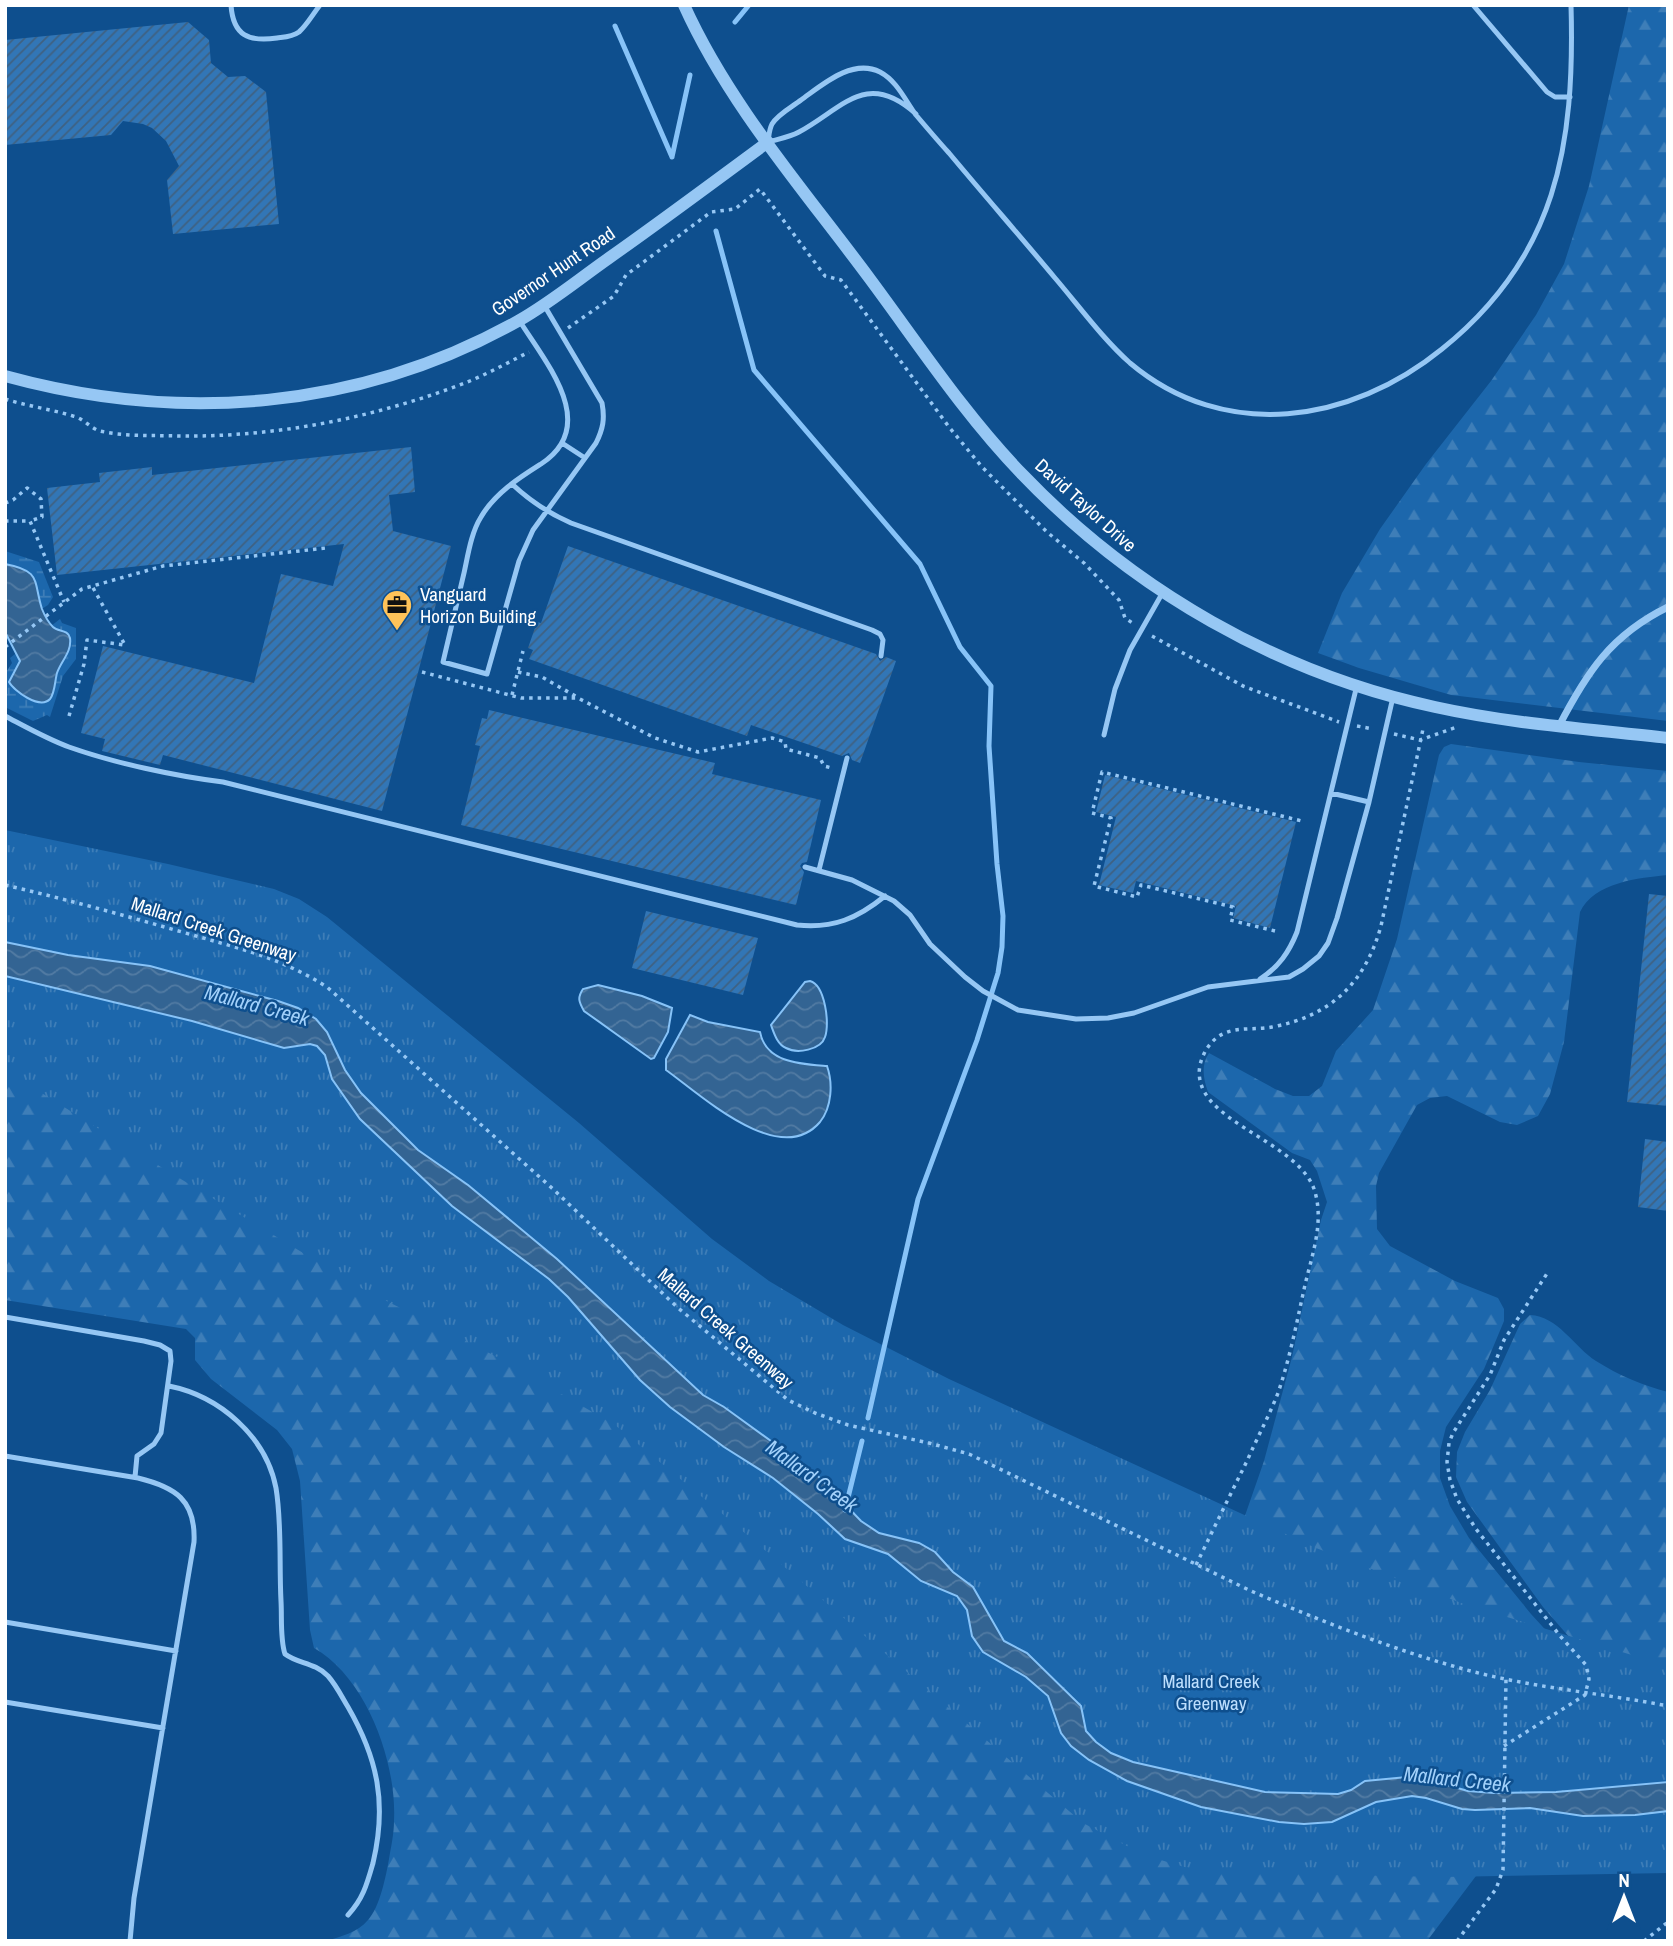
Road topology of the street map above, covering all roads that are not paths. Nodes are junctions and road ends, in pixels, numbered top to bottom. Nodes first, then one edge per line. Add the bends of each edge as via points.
1 (231, 5) edge
2 (320, 5) edge
3 (684, 5) edge
4 (1473, 5) edge
5 (1571, 5) edge
6 (1570, 97) junction
7 (916, 114) junction
8 (768, 142) junction
9 (544, 304) junction
10 (519, 320) junction
11 (5, 376) edge
12 (562, 443) junction
13 (585, 458) junction
14 (512, 484) junction
15 (546, 511) junction
16 (1163, 592) junction
17 (1668, 607) edge
18 (881, 656) dead end
19 (1357, 685) junction
20 (1392, 697) junction
21 (5, 716) edge
22 (1559, 726) junction
23 (1104, 735) dead end
24 (1668, 738) edge
25 (847, 758) dead end
26 (1331, 793) junction
27 (1369, 802) junction
28 (805, 867) dead end
29 (819, 870) junction
30 (886, 896) junction
31 (1258, 981) junction
32 (5, 1317) edge
33 (169, 1386) junction
34 (5, 1456) edge
35 (135, 1477) junction
36 (5, 1622) edge
37 (176, 1651) junction
38 (5, 1702) edge
39 (163, 1728) junction
40 (348, 1915) dead end
41 (130, 1941) edge

1 - 2 lane via 239,31 265,40 296,33
3 - 8 street, David Taylor Drive via 716,66
4 - 6 lane via 1547,92
5 - 6 lane
6 - 7 lane via 1562,158 1547,211 1522,259 1485,310 1440,352 1390,384 1341,406 1287,415 1253,414 1199,402 1130,362
7 - 8 lane via 894,99 856,96 799,132
7 - 8 lane via 882,74 865,69 846,71 778,117
8 - 9 street, Governor Hunt Road
8 - 16 street, David Taylor Drive via 1000,451 1085,533
9 - 10 street, Governor Hunt Road
9 - 13 lane via 601,403 602,430
10 - 11 street, Governor Hunt Road via 403,372 276,400 191,404 120,400
10 - 12 lane via 564,397 568,414
12 - 13 lane
12 - 14 lane
13 - 15 lane
14 - 15 lane
14 - 15 lane via 490,503 476,528 443,662 488,674 519,561
15 - 18 lane via 872,630 883,640
16 - 19 street, David Taylor Drive via 1272,653
16 - 23 lane via 1130,650
17 - 22 street via 1610,646 1580,686
19 - 20 street, David Taylor Drive
19 - 26 lane
20 - 22 street, David Taylor Drive
20 - 27 lane
21 - 30 lane via 86,752 480,844 797,925 828,926 846,921
22 - 24 street, David Taylor Drive
25 - 29 lane
26 - 27 lane
26 - 31 lane via 1297,932 1283,959
27 - 31 lane via 1328,943 1296,973
28 - 29 lane
29 - 30 lane
30 - 31 lane via 910,915 930,944 965,977 1018,1010 1076,1019 1108,1018 1208,987
32 - 33 lane via 160,1345 171,1356
33 - 35 lane via 161,1433 137,1455
33 - 40 lane via 220,1407 242,1425 260,1449 275,1486 285,1654 313,1664 330,1679 371,1752 379,1793 379,1833 363,1896
34 - 35 lane
35 - 37 lane via 173,1491 192,1515 194,1542
36 - 37 lane
37 - 39 lane
38 - 39 lane
39 - 41 lane

